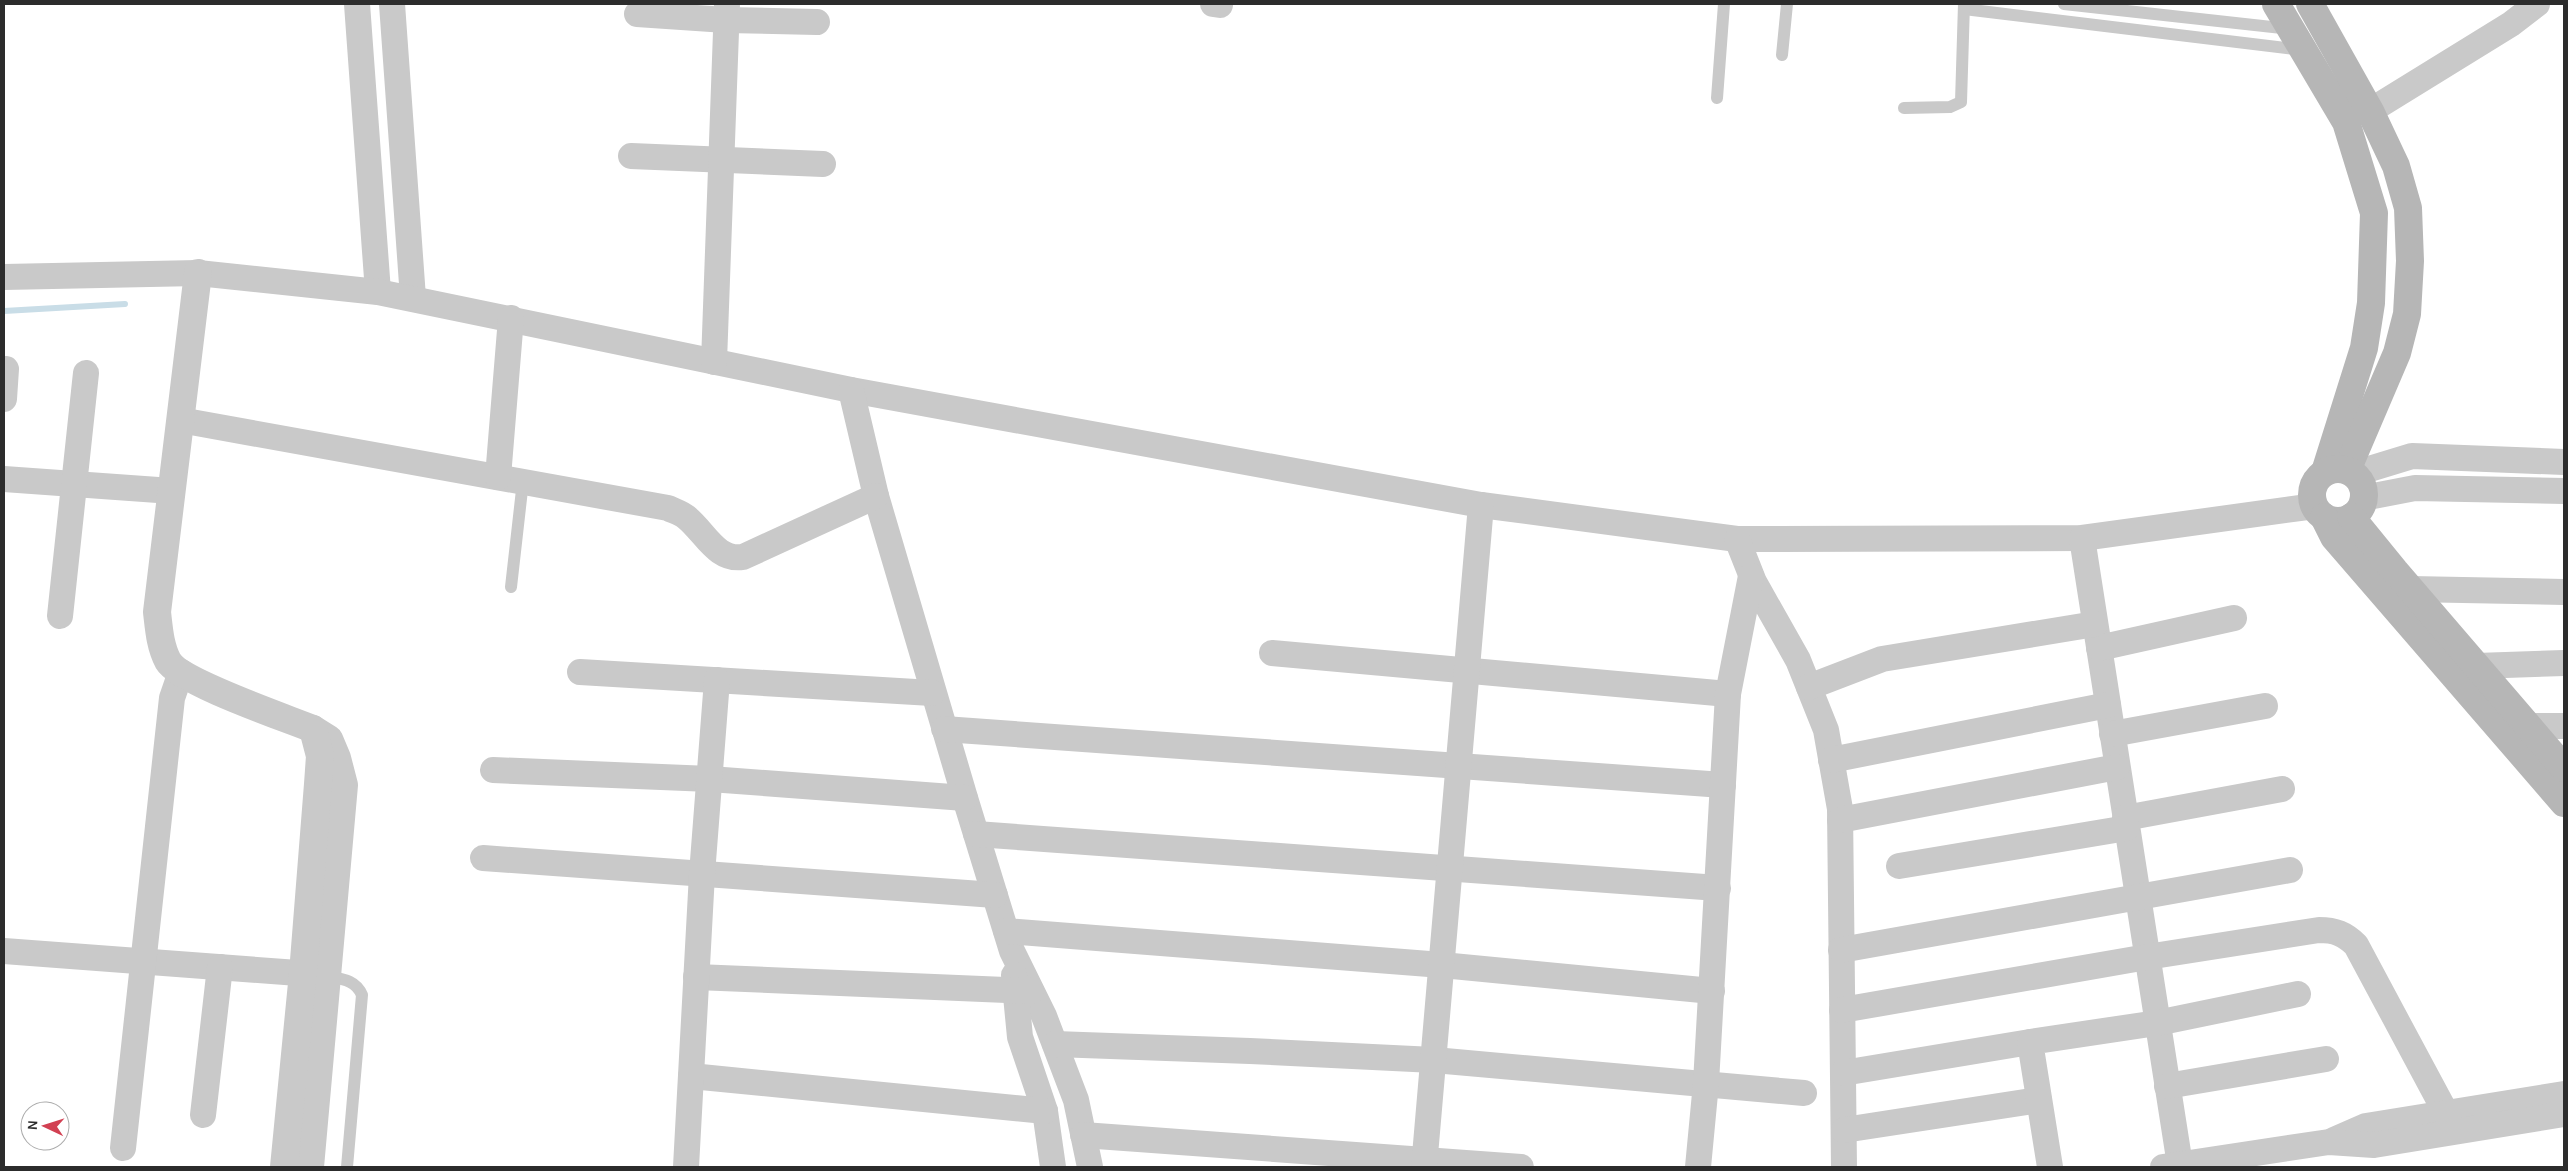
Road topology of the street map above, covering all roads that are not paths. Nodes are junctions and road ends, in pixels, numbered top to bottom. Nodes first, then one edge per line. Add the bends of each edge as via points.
1 (358, 4) edge
2 (392, 4) edge
3 (1724, 4) edge
4 (1787, 4) edge
5 (2064, 4) edge
6 (2276, 4) edge
7 (2310, 4) edge
8 (2537, 4) edge
9 (1964, 6) edge
10 (726, 12) edge
11 (638, 14) dead end
12 (818, 22) dead end
13 (2297, 40) junction
14 (1782, 55) dead end
15 (1717, 98) dead end
16 (1904, 108) dead end
17 (2370, 111) junction
18 (631, 156) dead end
19 (721, 158) junction
20 (823, 164) dead end
21 (198, 273) junction
22 (4, 277) edge
23 (378, 292) junction
24 (413, 298) junction
25 (511, 318) junction
26 (714, 362) junction
27 (6, 369) dead end
28 (86, 373) dead end
29 (851, 390) junction
30 (4, 399) edge
31 (180, 420) junction
32 (2564, 462) edge
33 (4, 479) edge
34 (510, 479) junction
35 (73, 484) junction
36 (2348, 486) junction
37 (172, 491) junction
38 (2564, 491) edge
39 (876, 496) junction
40 (1481, 505) junction
41 (2320, 512) junction
42 (2082, 538) junction
43 (1737, 540) junction
44 (1751, 576) junction
45 (511, 587) dead end
46 (2410, 589) junction
47 (2564, 592) edge
48 (60, 616) dead end
49 (2234, 618) dead end
50 (2097, 636) junction
51 (1272, 654) dead end
52 (2564, 663) edge
53 (2476, 666) junction
54 (181, 672) junction
55 (580, 672) dead end
56 (1467, 672) junction
57 (717, 680) junction
58 (1809, 687) junction
59 (932, 693) junction
60 (1728, 694) junction
61 (2108, 704) junction
62 (2265, 706) dead end
63 (2528, 726) junction
64 (2564, 726) edge
65 (944, 729) junction
66 (2112, 734) junction
67 (1831, 760) junction
68 (1459, 767) junction
69 (2117, 767) junction
70 (2564, 768) edge
71 (493, 770) dead end
72 (710, 779) junction
73 (1723, 785) junction
74 (2282, 790) dead end
75 (965, 798) junction
76 (2564, 803) edge
77 (1840, 820) junction
78 (2126, 823) junction
79 (976, 834) junction
80 (483, 858) dead end
81 (1899, 866) dead end
82 (1450, 867) junction
83 (2290, 870) dead end
84 (702, 874) junction
85 (1718, 888) junction
86 (995, 895) junction
87 (2137, 895) junction
88 (1009, 941) junction
89 (1841, 950) junction
90 (4, 951) edge
91 (2147, 958) junction
92 (144, 961) junction
93 (1442, 964) junction
94 (220, 967) junction
95 (315, 974) junction
96 (696, 977) junction
97 (1024, 990) junction
98 (1712, 991) junction
99 (2298, 994) dead end
100 (1842, 1010) junction
101 (2157, 1023) junction
102 (2030, 1042) junction
103 (1055, 1044) junction
104 (2326, 1059) dead end
105 (1434, 1060) junction
106 (1843, 1073) junction
107 (691, 1076) junction
108 (1706, 1083) junction
109 (2167, 1086) junction
110 (1804, 1093) dead end
111 (2564, 1094) edge
112 (2039, 1100) junction
113 (1045, 1111) junction
114 (2446, 1114) junction
115 (2564, 1114) edge
116 (203, 1115) dead end
117 (1844, 1130) junction
118 (1083, 1135) junction
119 (2329, 1142) junction
120 (123, 1148) dead end
121 (2251, 1161) edge
122 (1424, 1164) edge
123 (2171, 1166) edge
124 (284, 1167) edge
125 (310, 1167) edge
126 (348, 1167) edge
127 (686, 1167) edge
128 (1053, 1167) edge
129 (1090, 1167) edge
130 (1521, 1167) edge
131 (1698, 1167) edge
132 (1844, 1167) edge
133 (2050, 1167) edge

1 - 23 street
2 - 24 street
3 - 15 lane
4 - 14 lane
5 - 13 lane
6 - 13 main road
7 - 17 main road
8 - 17 street via 2512,24
9 - 13 lane
9 - 16 lane via 1961,102 1950,107
10 - 11 street
10 - 12 street
10 - 19 street
13 - 36 main road via 2346,122 2374,213 2371,303
17 - 36 main road via 2396,166 2408,208 2410,261 2406,314 2398,353
18 - 19 street
19 - 20 street
19 - 26 street
21 - 22 street
21 - 23 street
21 - 31 street
23 - 24 street
24 - 25 street
25 - 26 street
25 - 34 street
26 - 29 street
27 - 30 street
28 - 35 street
29 - 39 street
29 - 40 street
31 - 34 street
31 - 37 street
32 - 36 street via 2412,456
33 - 35 street
34 - 39 street via 668,508 685,516 723,554 732,558 744,557
34 - 45 lane
35 - 37 street
35 - 48 street
36 - 38 street
36 - 41 main road via 2338,521
36 - 41 main road via 2314,485 2312,493
36 - 46 main road
37 - 54 street via 157,612 161,640 169,662
39 - 59 street
40 - 43 street
40 - 56 street
41 - 42 street
41 - 76 main road via 2334,536
42 - 43 street
42 - 50 street
43 - 44 street
44 - 58 street via 1798,660
44 - 60 street
46 - 47 street
46 - 53 main road
49 - 50 street
50 - 58 street via 1882,659
50 - 61 street
51 - 56 street
52 - 53 street
53 - 63 main road
54 - 92 street via 172,698
54 - 95 street via 313,729 329,739 344,785
55 - 57 street
56 - 60 street
56 - 68 street
57 - 59 street
57 - 72 street
58 - 67 street via 1826,730
59 - 65 street
60 - 73 street
61 - 66 street
61 - 67 street
62 - 66 street
63 - 64 street
63 - 70 main road
65 - 68 street
65 - 75 street
66 - 69 street
67 - 77 street
68 - 73 street
68 - 82 street
69 - 77 street
69 - 78 street
71 - 72 street
72 - 75 street
72 - 84 street
73 - 85 street
74 - 78 street
75 - 79 street
77 - 89 street
78 - 81 street
78 - 87 street
79 - 82 street
79 - 86 street
80 - 84 street
82 - 85 street
82 - 93 street
83 - 87 street
84 - 86 street
84 - 96 street
85 - 98 street
86 - 88 street
87 - 89 street
87 - 91 street
88 - 93 street
88 - 97 street
89 - 100 street
90 - 92 street
91 - 100 street
91 - 101 street
91 - 114 street via 2319,930 2334,930 2348,936 2356,945
92 - 94 street
92 - 120 street
93 - 98 street
93 - 105 street
94 - 95 street
94 - 116 street
95 - 124 street
95 - 125 street
95 - 126 lane via 347,980 359,987 362,995
96 - 97 street
96 - 107 street
97 - 103 street
97 - 113 street via 1020,1037
98 - 108 street
99 - 101 street
100 - 106 street
101 - 102 street
101 - 109 street
102 - 106 street
102 - 112 street
103 - 105 street
103 - 118 street via 1076,1100
104 - 109 street
105 - 108 street
105 - 122 street
106 - 117 street
107 - 113 street
107 - 127 street
108 - 110 street
108 - 131 street
109 - 123 street
111 - 114 street
112 - 117 street
112 - 133 street
113 - 128 street
114 - 119 street via 2366,1126
115 - 119 street via 2374,1145
117 - 132 street
118 - 122 street
118 - 129 street
119 - 121 street
121 - 123 street
122 - 130 street

